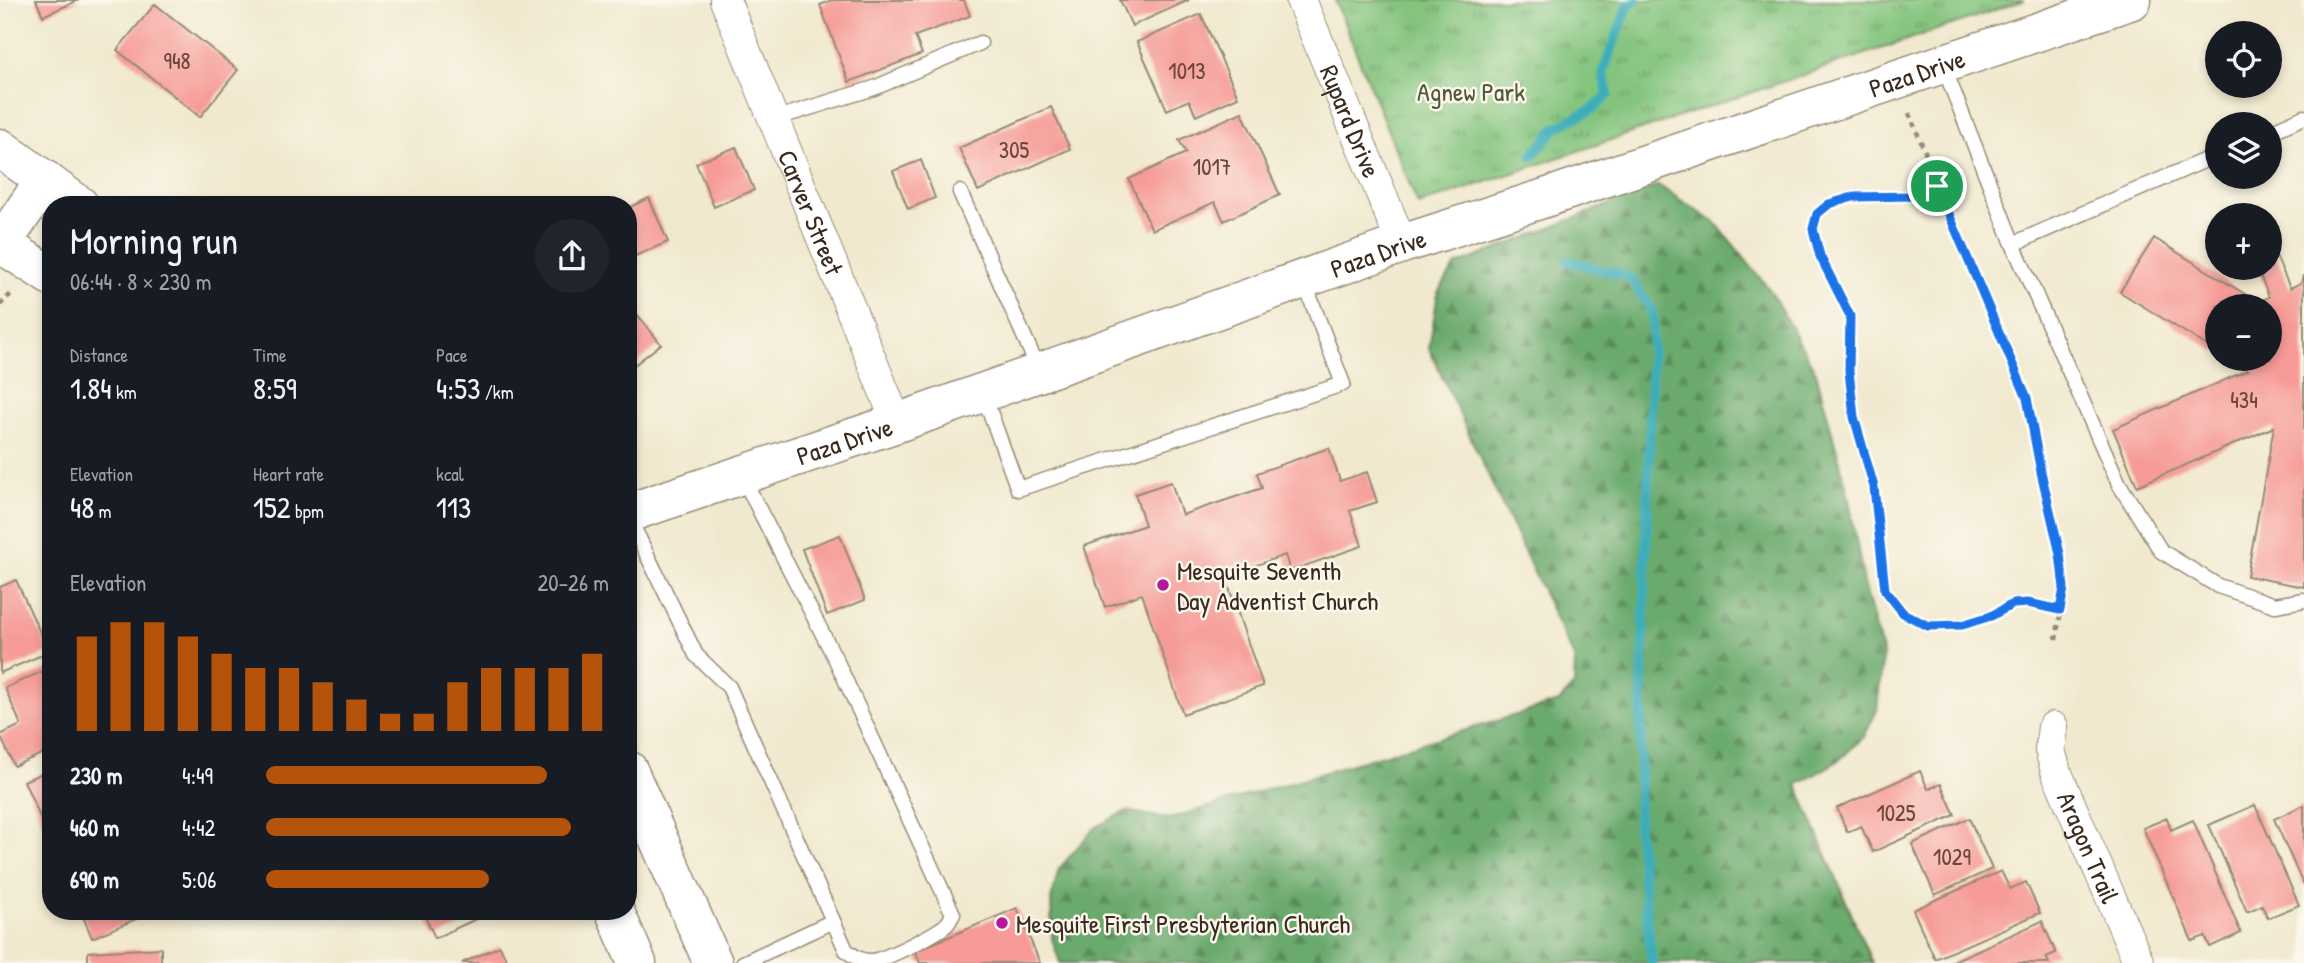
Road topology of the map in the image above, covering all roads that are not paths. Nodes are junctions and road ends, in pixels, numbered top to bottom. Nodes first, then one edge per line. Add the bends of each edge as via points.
1 (725, 0) edge
2 (1301, 0) edge
3 (2132, 0) edge
4 (980, 43) dead end
5 (1942, 64) junction
6 (2304, 117) edge
7 (774, 119) junction
8 (2282, 127) edge
9 (0, 148) edge
10 (2205, 160) edge
11 (45, 180) junction
12 (960, 192) dead end
13 (67, 196) edge
14 (0, 244) edge
15 (1402, 244) junction
16 (2013, 244) junction
17 (42, 270) edge
18 (1303, 279) junction
19 (1039, 372) junction
20 (983, 392) junction
21 (897, 423) junction
22 (742, 475) junction
23 (637, 512) edge
24 (637, 534) edge
25 (2304, 600) edge
26 (2053, 727) dead end
27 (637, 790) edge
28 (618, 920) edge
29 (833, 921) junction
30 (637, 963) edge
31 (713, 963) edge
32 (743, 963) edge
33 (2139, 963) edge

1 - 7 street, Carver Street
2 - 15 street, Rupard Drive
3 - 5 street, Paza Drive
4 - 7 lane via 874,88
5 - 15 street, Paza Drive
5 - 16 lane
6 - 8 lane
7 - 21 street, Carver Street
9 - 11 street
10 - 16 lane
11 - 13 street
11 - 14 street
12 - 19 lane
14 - 17 street
15 - 18 street, Paza Drive
16 - 25 lane via 2119,484 2161,551 2218,586 2275,605
18 - 19 street, Paza Drive
18 - 20 lane via 1343,384 1018,489
19 - 20 street, Paza Drive
20 - 21 street, Paza Drive
21 - 22 street, Paza Drive
22 - 23 street, Paza Drive
22 - 29 lane via 837,662 953,914 939,930 872,961 846,950
24 - 29 lane via 696,655 729,687
26 - 33 street, Aragon Trail via 2050,750 2056,771
27 - 31 street
28 - 30 street
29 - 32 lane

